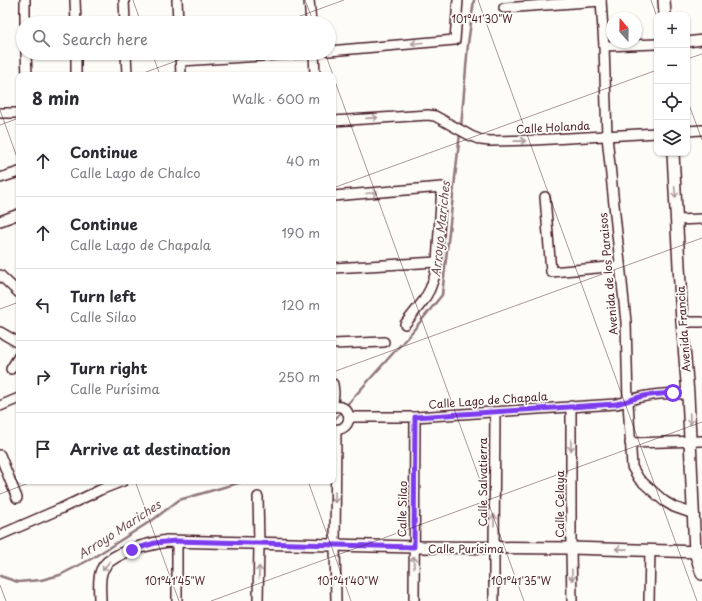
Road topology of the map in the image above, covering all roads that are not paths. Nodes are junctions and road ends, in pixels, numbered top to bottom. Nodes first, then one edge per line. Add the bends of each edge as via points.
1 (25, 0) edge
2 (75, 0) edge
3 (124, 0) edge
4 (177, 0) edge
5 (309, 0) edge
6 (458, 0) edge
7 (664, 0) edge
8 (601, 1) edge
9 (504, 8) dead end
10 (665, 12) edge
11 (26, 16) edge
12 (76, 16) edge
13 (125, 16) edge
14 (178, 16) edge
15 (310, 16) edge
16 (702, 40) edge
17 (690, 42) edge
18 (654, 44) edge
19 (604, 46) junction
20 (336, 50) edge
21 (26, 60) edge
22 (76, 60) edge
23 (126, 60) edge
24 (181, 60) edge
25 (314, 60) edge
26 (27, 72) edge
27 (76, 72) edge
28 (127, 72) edge
29 (181, 72) edge
30 (315, 72) edge
31 (16, 112) edge
32 (0, 113) edge
33 (336, 121) edge
34 (702, 130) edge
35 (690, 131) edge
36 (654, 133) edge
37 (607, 136) junction
38 (673, 156) edge
39 (16, 173) edge
40 (0, 178) edge
41 (336, 196) edge
42 (545, 197) dead end
43 (16, 215) edge
44 (702, 219) edge
45 (676, 220) junction
46 (0, 221) edge
47 (437, 262) junction
48 (620, 266) junction
49 (336, 268) edge
50 (0, 275) edge
51 (16, 290) edge
52 (682, 322) junction
53 (702, 322) edge
54 (405, 324) dead end
55 (0, 332) edge
56 (16, 341) edge
57 (384, 342) dead end
58 (336, 344) edge
59 (16, 361) edge
60 (11, 369) dead end
61 (688, 394) junction
62 (336, 397) edge
63 (16, 399) edge
64 (628, 402) junction
65 (0, 406) edge
66 (571, 406) junction
67 (341, 410) edge
68 (495, 412) junction
69 (415, 417) junction
70 (336, 429) edge
71 (702, 440) edge
72 (691, 441) junction
73 (630, 443) junction
74 (0, 455) edge
75 (115, 484) edge
76 (335, 484) edge
77 (258, 497) dead end
78 (17, 498) dead end
79 (694, 514) junction
80 (0, 536) edge
81 (177, 542) junction
82 (259, 544) junction
83 (335, 545) junction
84 (414, 547) junction
85 (494, 548) junction
86 (571, 548) junction
87 (650, 550) junction
88 (699, 552) edge
89 (702, 574) edge
90 (100, 601) edge
91 (177, 601) edge
92 (258, 601) edge
93 (336, 601) edge
94 (414, 601) edge
95 (494, 601) edge
96 (572, 601) edge
97 (649, 601) edge

1 - 11 street
2 - 12 street
3 - 13 street
4 - 14 street
5 - 15 street
6 -> 20 street via 456,40
7 - 10 street
8 - 9 street
8 - 19 street, Avenida de los Paraisos
16 - 17 street
18 - 19 street
19 - 37 street, Avenida de los Paraisos
21 - 26 street
22 - 27 street
23 - 28 street
24 - 29 street
25 - 30 street
31 - 32 street
33 -> 37 street, Calle Holanda via 436,116 471,136 490,141
34 - 35 street
36 - 37 street, Calle Holanda
37 - 48 street, Avenida de los Paraisos
38 -> 45 street, Avenida Francia
39 - 40 street
41 -> 47 street via 442,188
42 - 48 street via 550,272
43 - 46 street
44 - 45 street
45 - 52 street, Avenida Francia
47 - 49 street
47 - 54 street via 430,289
48 - 64 street, Avenida de los Paraisos via 626,322
50 - 51 street
52 - 53 street
52 - 61 street, Avenida Francia
55 - 56 street
57 - 58 street
59 - 60 street
61 - 64 street, Calle Lago de Chapala via 657,394
61 -> 72 street, Avenida Francia
62 - 67 street
63 - 65 street
64 - 66 street, Calle Lago de Chapala
64 - 73 street, Avenida de los Paraisos
66 - 68 street, Calle Lago de Chapala
66 -> 86 street, Calle Celaya
67 - 69 street, Calle Lago de Chapala via 353,417
67 - 70 street via 346,426
68 - 69 street, Calle Lago de Chapala
85 -> 68 street, Calle Salvatierra
69 - 84 street, Calle Silao
71 - 72 street
72 - 73 street
72 - 79 street, Avenida Francia
73 - 79 street, Avenida de los Paraisos via 632,467 638,479 664,501
74 - 78 street
75 - 80 street
76 -> 83 street
77 - 82 street
79 - 88 street, Avenida Francia
81 - 82 street, Calle Purísima
81 -> 90 street, Calle Purísima via 139,547 110,561 104,566 100,577
81 - 91 street
82 - 83 street, Calle Purísima
92 -> 82 street
83 - 84 street, Calle Purísima
83 - 93 street
84 - 85 street, Calle Purísima
94 -> 84 street, Calle Silao
85 - 86 street, Calle Purísima
85 - 95 street, Calle Salvatierra
87 -> 86 street, Calle Purísima
86 -> 96 street, Calle Celaya
87 - 88 street, Calle Purísima
87 - 97 street
88 - 89 street, Avenida Francia

